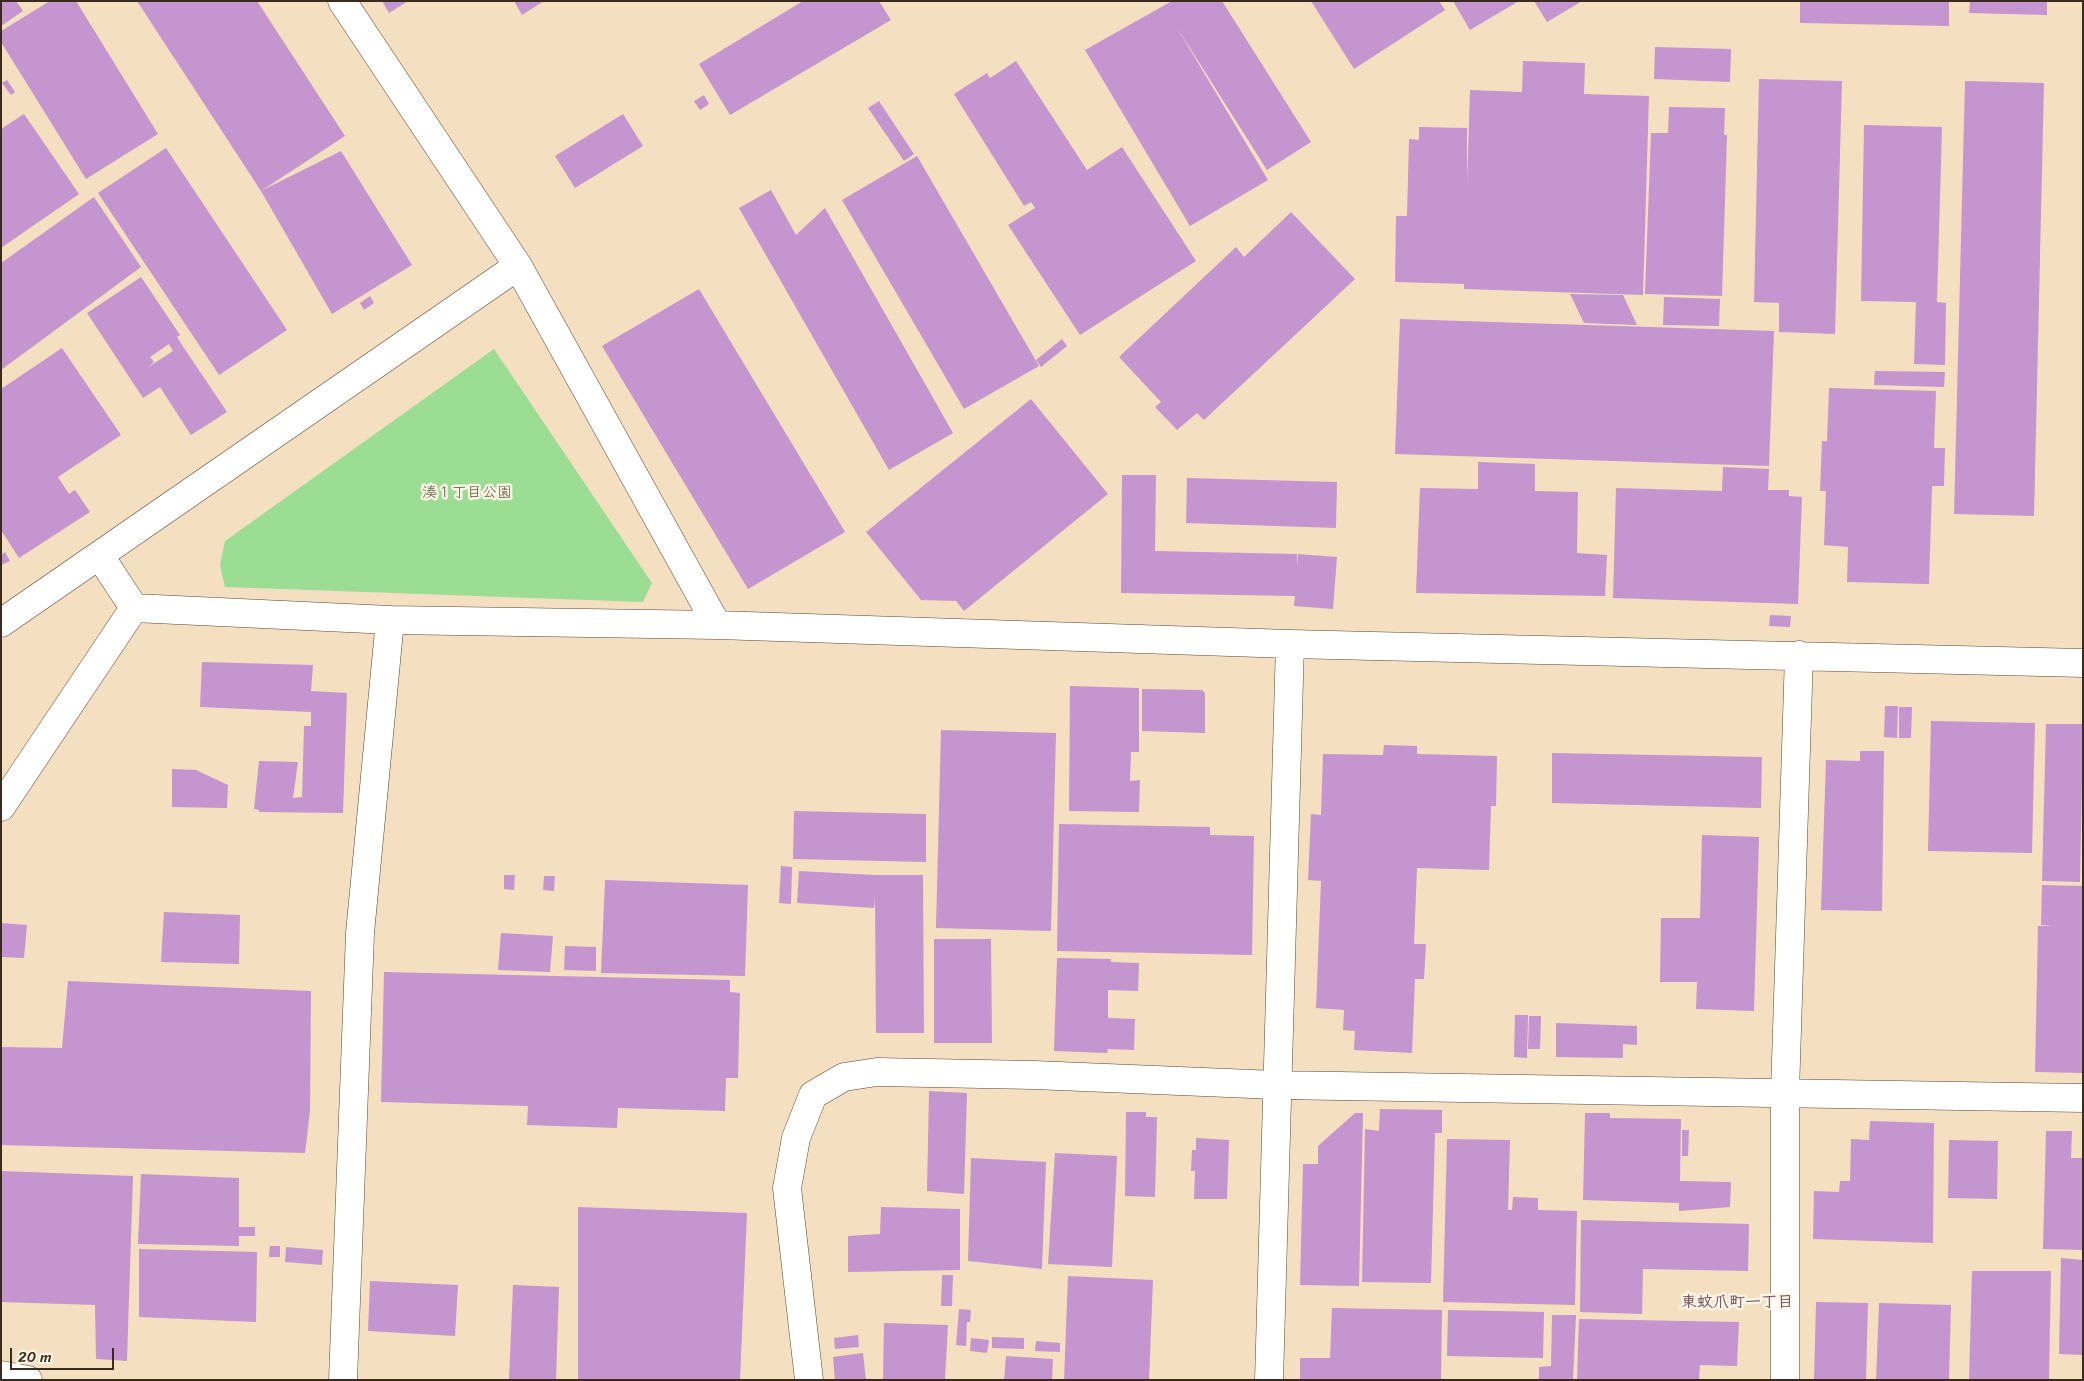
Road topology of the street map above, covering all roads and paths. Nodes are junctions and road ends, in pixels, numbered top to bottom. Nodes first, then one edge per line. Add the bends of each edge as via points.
1 (342, 1) edge
2 (518, 266) junction
3 (100, 556) junction
4 (134, 608) junction
5 (390, 620) junction
6 (1, 623) edge
7 (717, 625) junction
8 (1290, 644) junction
9 (1799, 654) junction
10 (2083, 662) edge
11 (1, 807) edge
12 (1276, 1084) junction
13 (1785, 1092) junction
14 (2083, 1098) edge
15 (1, 1375) edge
16 (28, 1380) edge
17 (343, 1380) edge
18 (809, 1380) edge
19 (1269, 1380) edge
20 (1785, 1380) edge

1 - 2 street
2 - 3 street
2 - 7 street
3 - 4 street
3 - 6 street
4 - 5 street
4 - 11 street
5 - 7 street
5 - 17 street via 360,933
7 - 8 street
8 - 9 street
8 - 12 street
9 - 10 street
9 - 13 street
12 - 13 street
12 - 18 street via 877,1072 844,1077 814,1095 796,1138 787,1188
12 - 19 street
13 - 14 street
13 - 20 street
15 - 16 street

